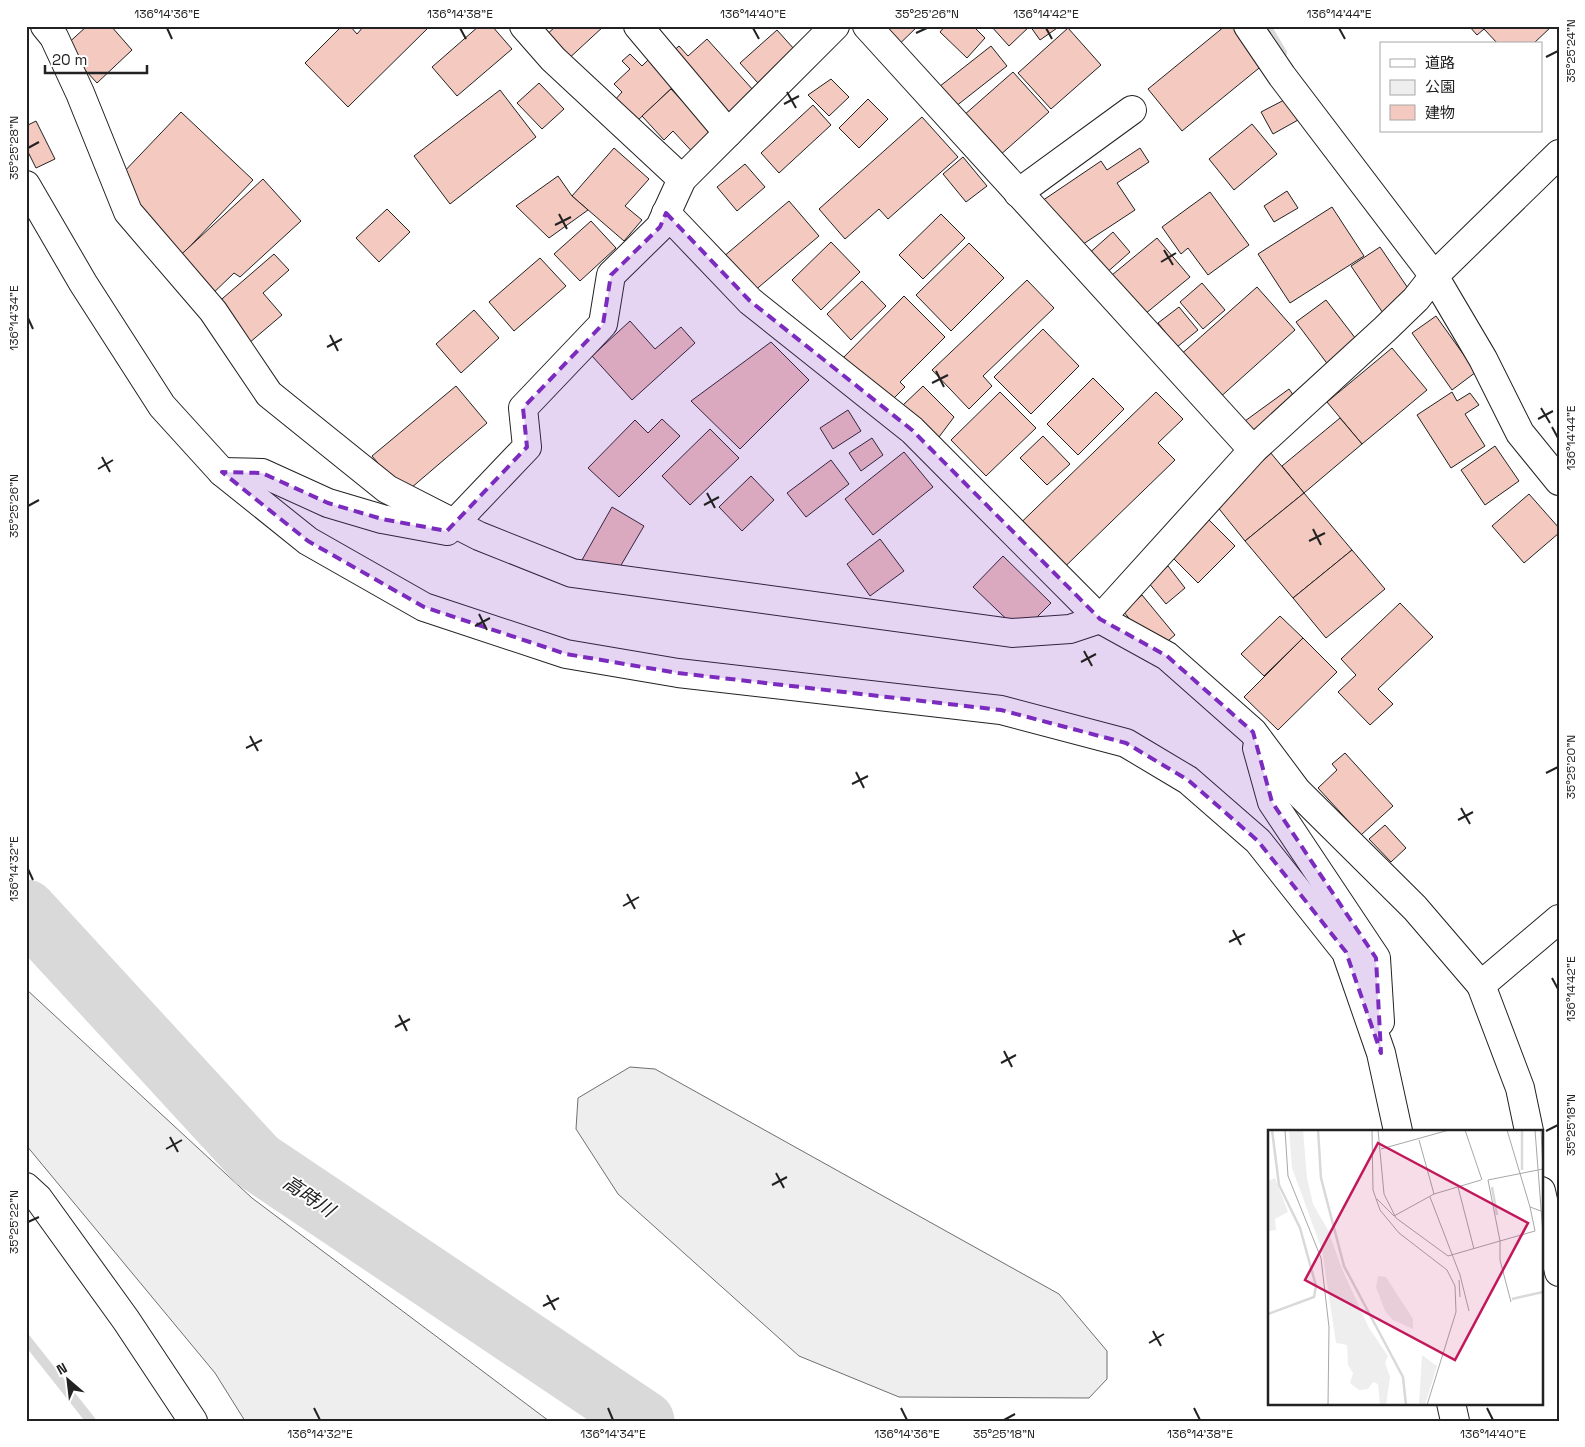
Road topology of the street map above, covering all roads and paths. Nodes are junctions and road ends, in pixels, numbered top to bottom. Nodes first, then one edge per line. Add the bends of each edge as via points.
1 (524, 26) edge
2 (638, 26) edge
3 (835, 26) edge
4 (866, 26) edge
5 (1248, 26) edge
6 (55, 30) edge
7 (1132, 110) dead end
8 (728, 133) junction
9 (1559, 154) edge
10 (682, 179) junction
11 (26, 185) edge
12 (1018, 192) junction
13 (666, 213) junction
14 (1434, 276) junction
15 (1253, 450) junction
16 (222, 472) junction
17 (1559, 480) edge
18 (454, 523) junction
19 (1100, 619) junction
20 (1253, 732) junction
21 (1559, 918) edge
22 (1481, 985) junction
23 (1381, 1053) junction
24 (1398, 1130) edge
25 (1529, 1130) edge
26 (26, 1187) edge
27 (1542, 1196) edge
28 (1559, 1272) edge
29 (1451, 1404) edge
30 (193, 1421) edge
31 (1455, 1421) edge

1 - 10 street via 553,59
2 - 8 street
3 - 8 street
4 - 12 street
5 - 14 street via 1282,76
6 - 18 street via 128,212 213,311 269,394 387,489
7 - 12 street
8 - 10 street
9 - 14 street
10 - 13 street
11 - 16 street via 83,283 162,406
12 - 15 street
13 - 18 street via 660,227 611,274 603,324 523,408 527,447
13 - 19 street via 750,301 912,430
14 - 15 street via 1385,329
14 - 17 street via 1483,359 1520,432
15 - 19 street
16 - 18 street via 262,473 328,503 382,519 447,530
16 - 23 street via 308,541 424,606 566,654 678,673 1001,710 1126,743 1188,780 1258,841 1346,952
18 - 19 street via 478,536 572,572 1012,633 1070,629
19 - 20 street via 1167,656
20 - 22 street via 1297,791 1415,908
20 - 23 street via 1272,802 1376,958
21 - 22 street
22 - 25 street via 1520,1088
23 - 24 street
26 - 30 street via 38,1198 126,1320
27 - 28 street
29 - 31 street

